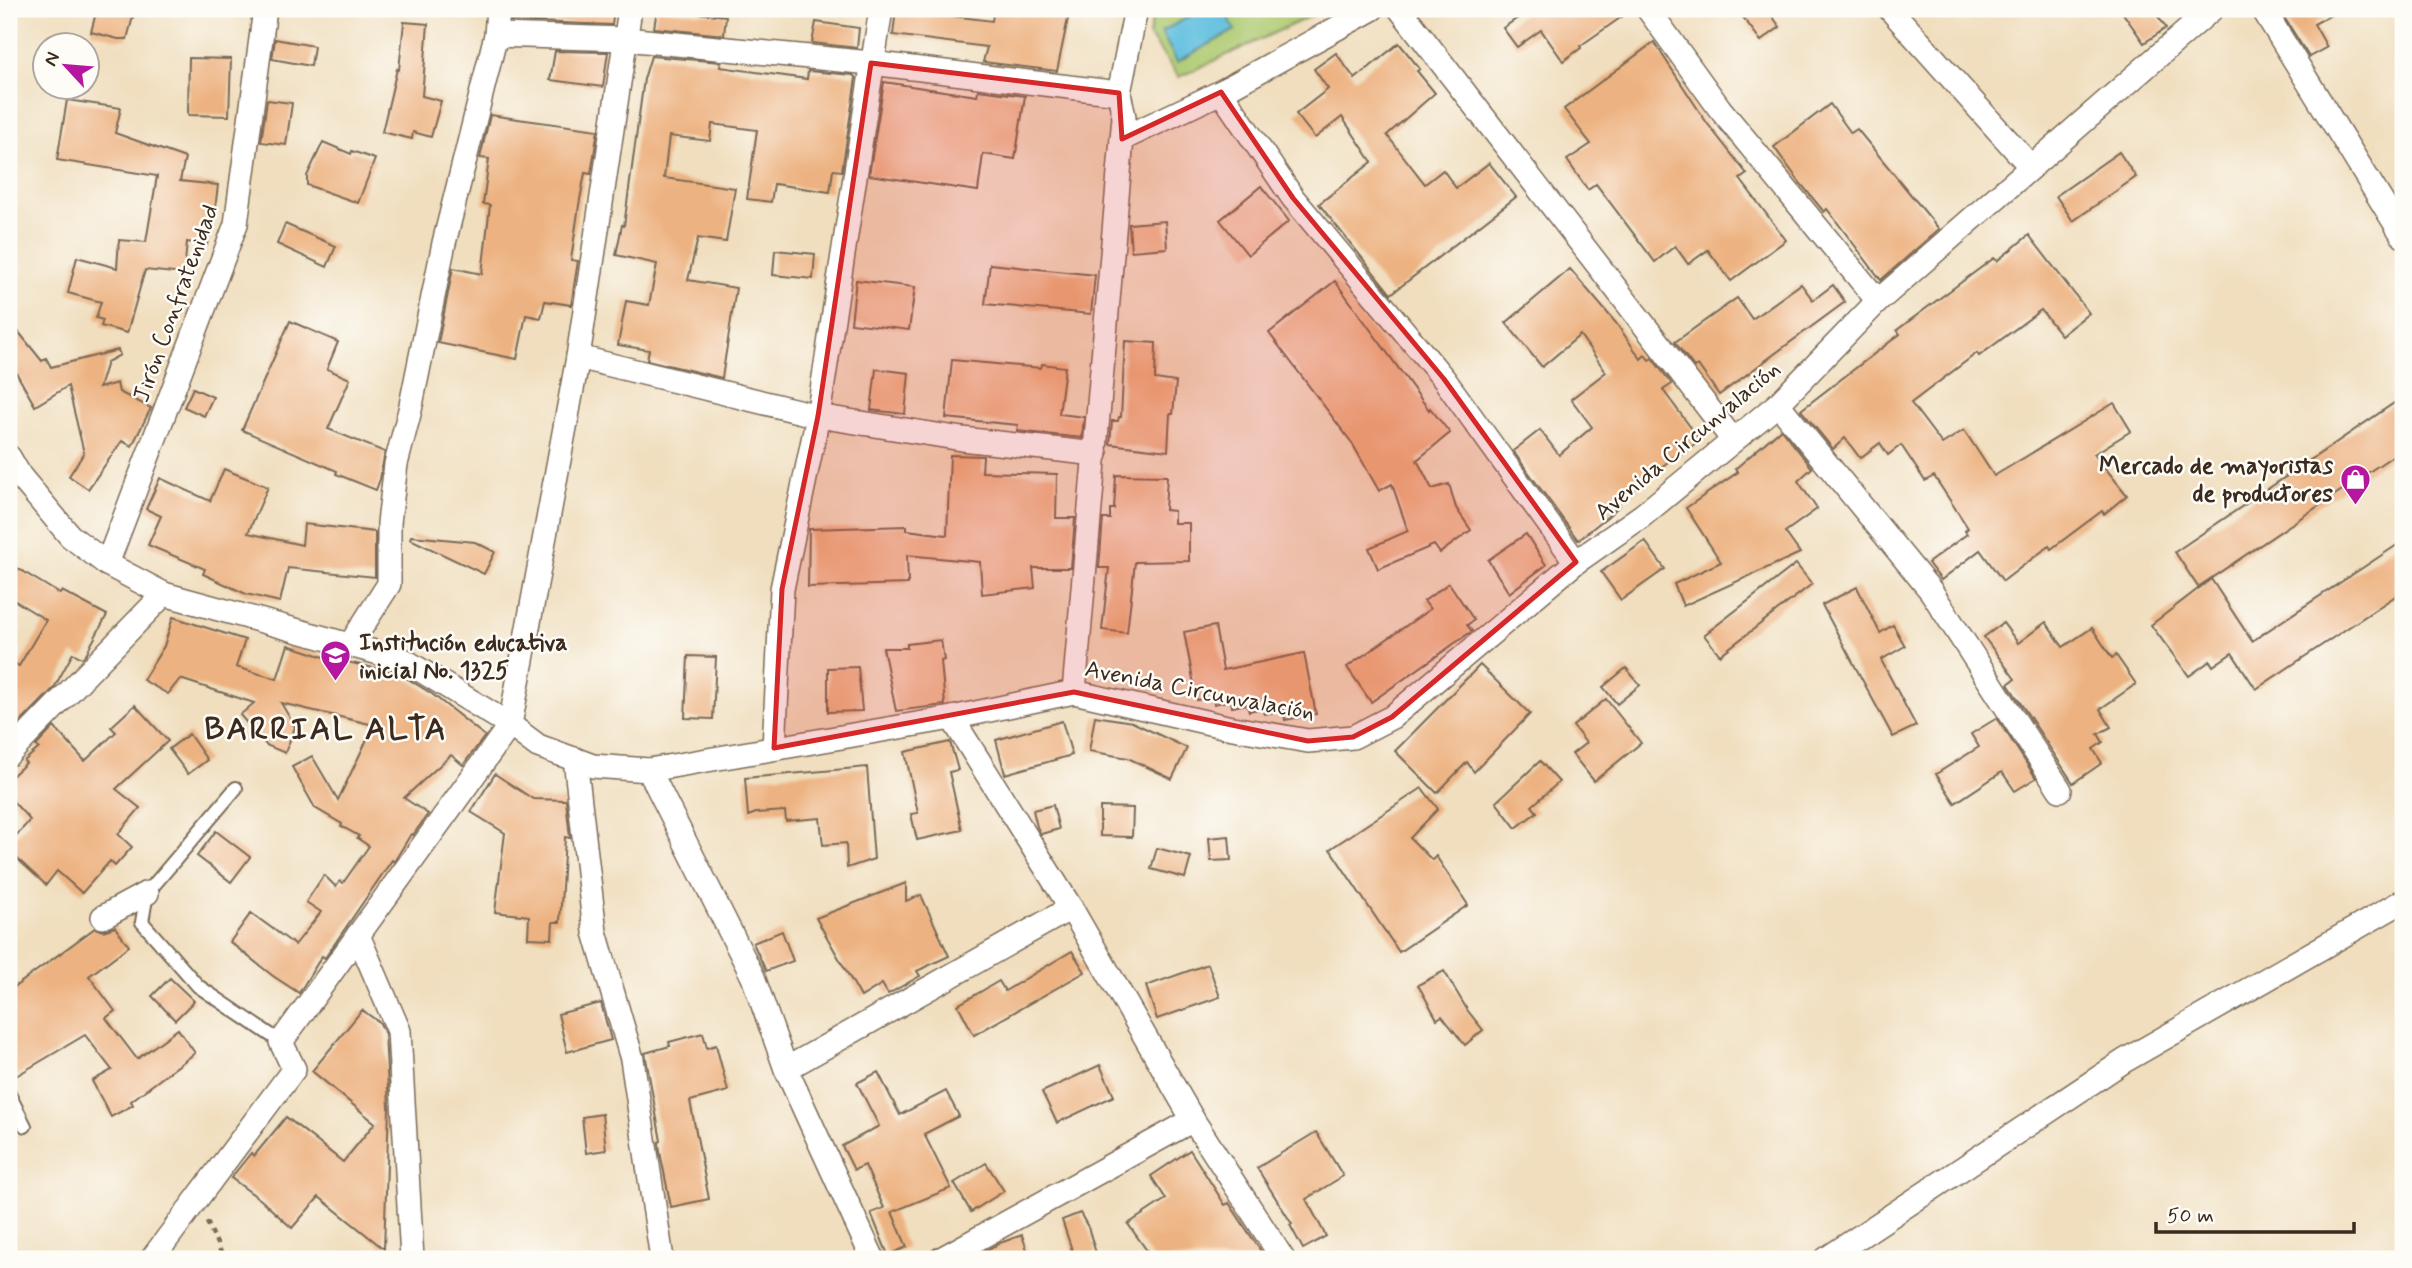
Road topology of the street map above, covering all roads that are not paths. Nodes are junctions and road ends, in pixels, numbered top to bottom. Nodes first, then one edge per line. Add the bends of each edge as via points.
1 (265, 9) edge
2 (498, 9) edge
3 (630, 9) edge
4 (881, 9) edge
5 (1136, 9) edge
6 (1372, 9) edge
7 (1400, 9) edge
8 (1648, 9) edge
9 (1889, 9) edge
10 (2212, 9) edge
11 (2263, 9) edge
12 (496, 35) junction
13 (625, 39) junction
14 (871, 63) junction
15 (1221, 92) junction
16 (1119, 93) junction
17 (1122, 139) junction
18 (2031, 167) junction
19 (2403, 236) edge
20 (1878, 301) junction
21 (578, 357) junction
22 (1778, 404) junction
23 (818, 416) junction
24 (1733, 440) junction
25 (1096, 454) junction
26 (9, 457) edge
27 (1576, 562) junction
28 (107, 564) junction
29 (164, 594) junction
30 (350, 645) junction
31 (1074, 692) junction
32 (952, 718) junction
33 (510, 725) junction
34 (774, 748) junction
35 (9, 754) edge
36 (575, 759) junction
37 (649, 770) junction
38 (236, 788) dead end
39 (2060, 790) dead end
40 (147, 893) junction
41 (2403, 901) edge
42 (1071, 908) junction
43 (103, 917) dead end
44 (358, 935) junction
45 (281, 1042) junction
46 (786, 1069) junction
47 (9, 1094) edge
48 (1193, 1119) junction
49 (25, 1126) dead end
50 (152, 1259) edge
51 (412, 1259) edge
52 (662, 1259) edge
53 (873, 1259) edge
54 (941, 1259) edge
55 (1283, 1259) edge
56 (1826, 1259) edge

1 - 28 street, Jirón Confratenidad via 236,224
2 - 12 street
3 - 13 street
4 - 14 street
5 - 16 street
6 - 15 street
7 - 24 street
8 - 20 street via 1720,108
9 - 18 street
10 - 18 street, Avenida Circunvalación
11 - 19 street
12 - 13 street
12 - 30 street via 396,464 389,523 389,584
13 - 14 street
13 - 21 street
14 - 16 street
14 - 23 street
15 - 17 street
15 - 27 street via 1293,198 1444,379
16 - 17 street
17 - 25 street
18 - 20 street, Avenida Circunvalación
20 - 22 street, Avenida Circunvalación
21 - 23 street
21 - 33 street
22 - 24 street, Avenida Circunvalación
22 - 39 street via 1931,591
23 - 25 street
23 - 34 street via 782,589
24 - 27 street, Avenida Circunvalación via 1643,515
25 - 31 street
26 - 28 street, Avenida Circunvalación via 70,536
27 - 31 street, Avenida Circunvalación via 1392,717 1353,737 1308,741
28 - 29 street, Avenida Circunvalación
29 - 30 street, Avenida Circunvalación
29 - 35 street
30 - 33 street, Avenida Circunvalación via 404,660
31 - 32 street, Avenida Circunvalación
32 - 34 street, Avenida Circunvalación
32 - 42 street
33 - 36 street, Avenida Circunvalación via 538,746
33 - 44 street
34 - 37 street, Avenida Circunvalación
36 - 37 street, Avenida Circunvalación via 593,766
36 - 52 street via 595,932 632,1059
37 - 46 street via 753,977
38 - 40 lane
40 - 43 street
40 - 45 lane via 142,922 198,986
41 - 56 street via 2124,1061
42 - 46 street
42 - 48 street
44 - 45 street
44 - 51 street via 399,1031
45 - 50 street via 295,1069
46 - 53 street
47 - 49 lane
48 - 54 street
48 - 55 street

